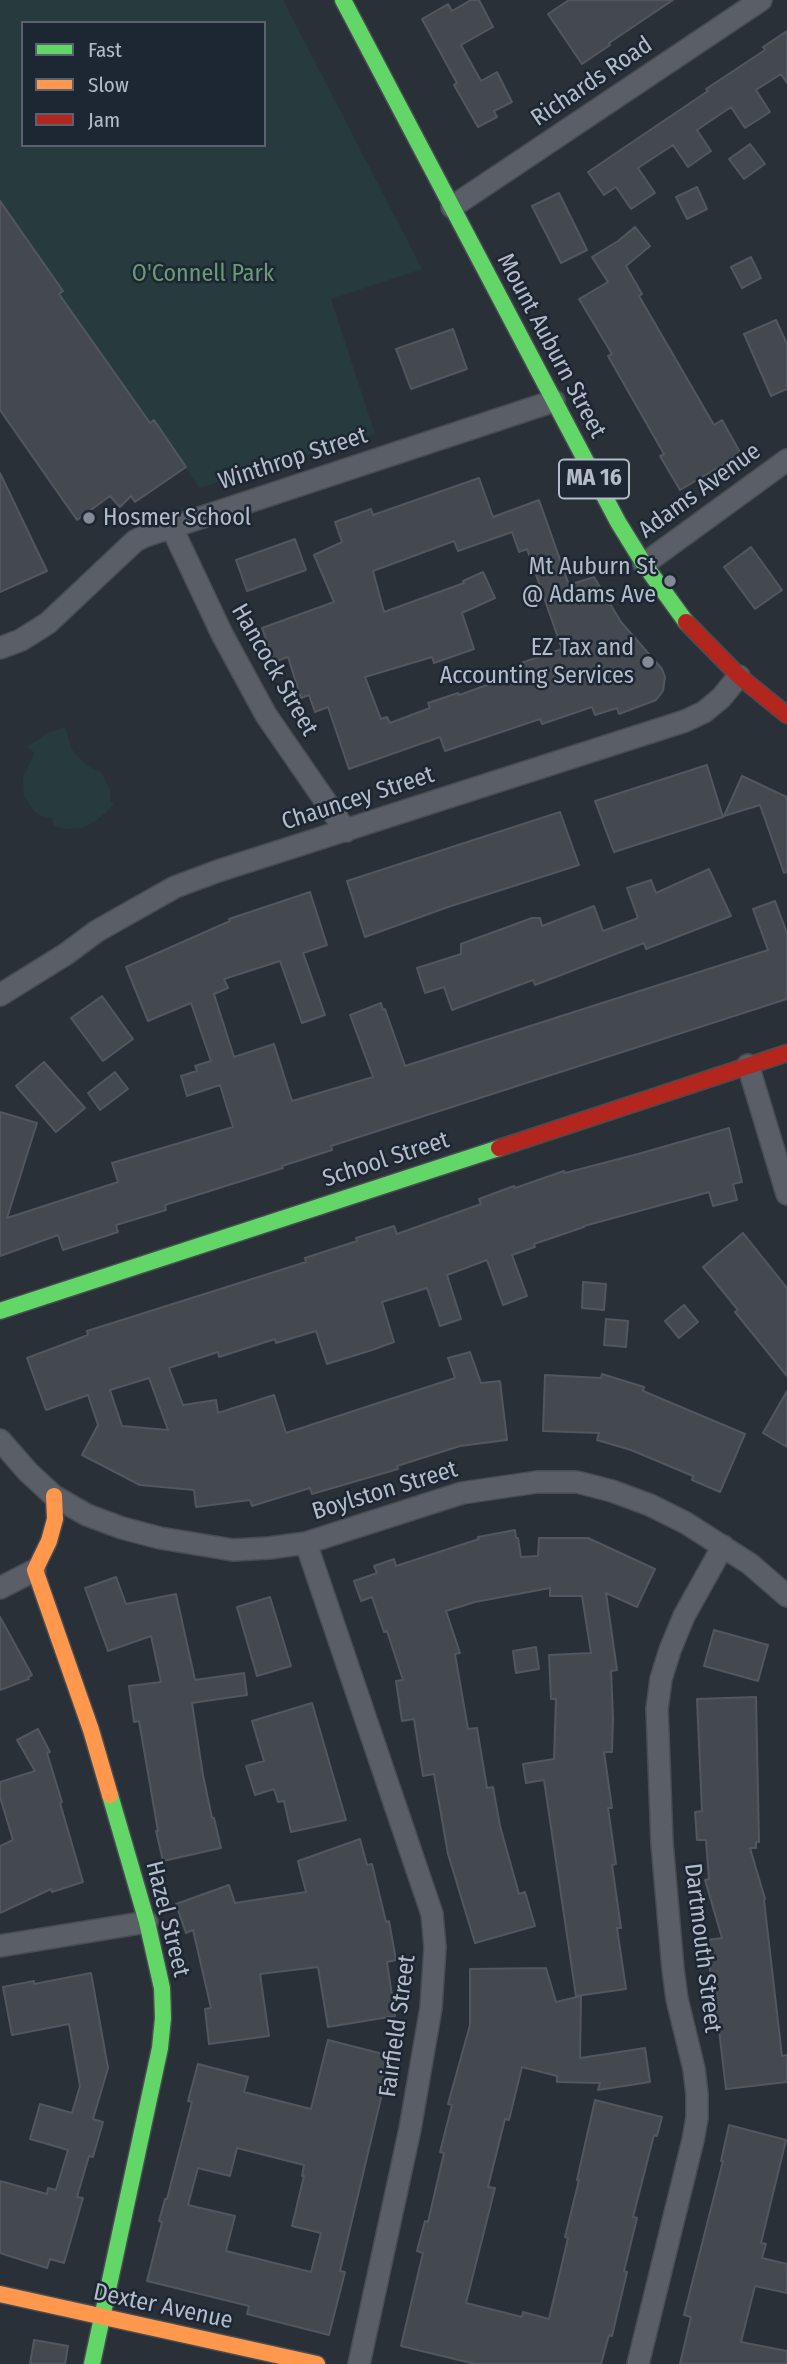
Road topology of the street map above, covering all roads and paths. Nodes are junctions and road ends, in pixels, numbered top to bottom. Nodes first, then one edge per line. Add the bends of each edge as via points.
1 (343, 0) edge
2 (761, 0) edge
3 (452, 206) junction
4 (554, 401) junction
5 (787, 460) edge
6 (171, 526) junction
7 (644, 564) junction
8 (0, 648) edge
9 (739, 676) junction
10 (787, 715) edge
11 (346, 831) junction
12 (0, 995) edge
13 (787, 1053) edge
14 (748, 1065) junction
15 (787, 1194) edge
16 (0, 1311) edge
17 (0, 1440) edge
18 (54, 1496) junction
19 (306, 1544) junction
20 (723, 1546) junction
21 (35, 1570) junction
22 (0, 1588) edge
23 (787, 1596) edge
24 (147, 1922) junction
25 (0, 1945) edge
26 (0, 2294) edge
27 (101, 2317) junction
28 (92, 2364) edge
29 (317, 2364) edge
30 (359, 2364) edge
31 (638, 2364) edge

1 - 3 street, Mount Auburn Street / MA 16
2 - 3 street, Richards Road
3 - 4 street, Mount Auburn Street / MA 16
4 - 6 street, Winthrop Street
4 - 7 street, Mount Auburn Street / MA 16
5 - 7 street, Adams Avenue
6 - 8 street, Winthrop Street via 135,541 48,623
6 - 11 street, Hancock Street via 266,715
7 - 9 street, Mount Auburn Street / MA 16 via 692,630
9 - 10 street, Mount Auburn Street / MA 16
9 - 11 street, Chauncey Street via 704,712 685,721
11 - 12 street, Chauncey Street via 175,887 97,931
13 - 14 street, School Street
14 - 15 street
14 - 16 street, School Street
17 - 18 street, Boylston Street
18 - 19 street, Boylston Street via 122,1528 196,1545 233,1550
18 - 21 street via 55,1520
19 - 20 street, Boylston Street via 462,1493 537,1482 577,1482 650,1505
19 - 30 street, Fairfield Street via 432,1913 435,1947 431,2008 412,2115
20 - 23 street, Boylston Street
20 - 31 street, Dartmouth Street via 674,1638 657,1709 673,1969 697,2106 693,2140
21 - 22 street
21 - 24 street, Hazel Street via 91,1730
24 - 25 street
24 - 27 street, Hazel Street via 162,1988 160,2048
26 - 27 street, Dexter Avenue
27 - 28 street, Hazel Street
27 - 29 street, Dexter Avenue

